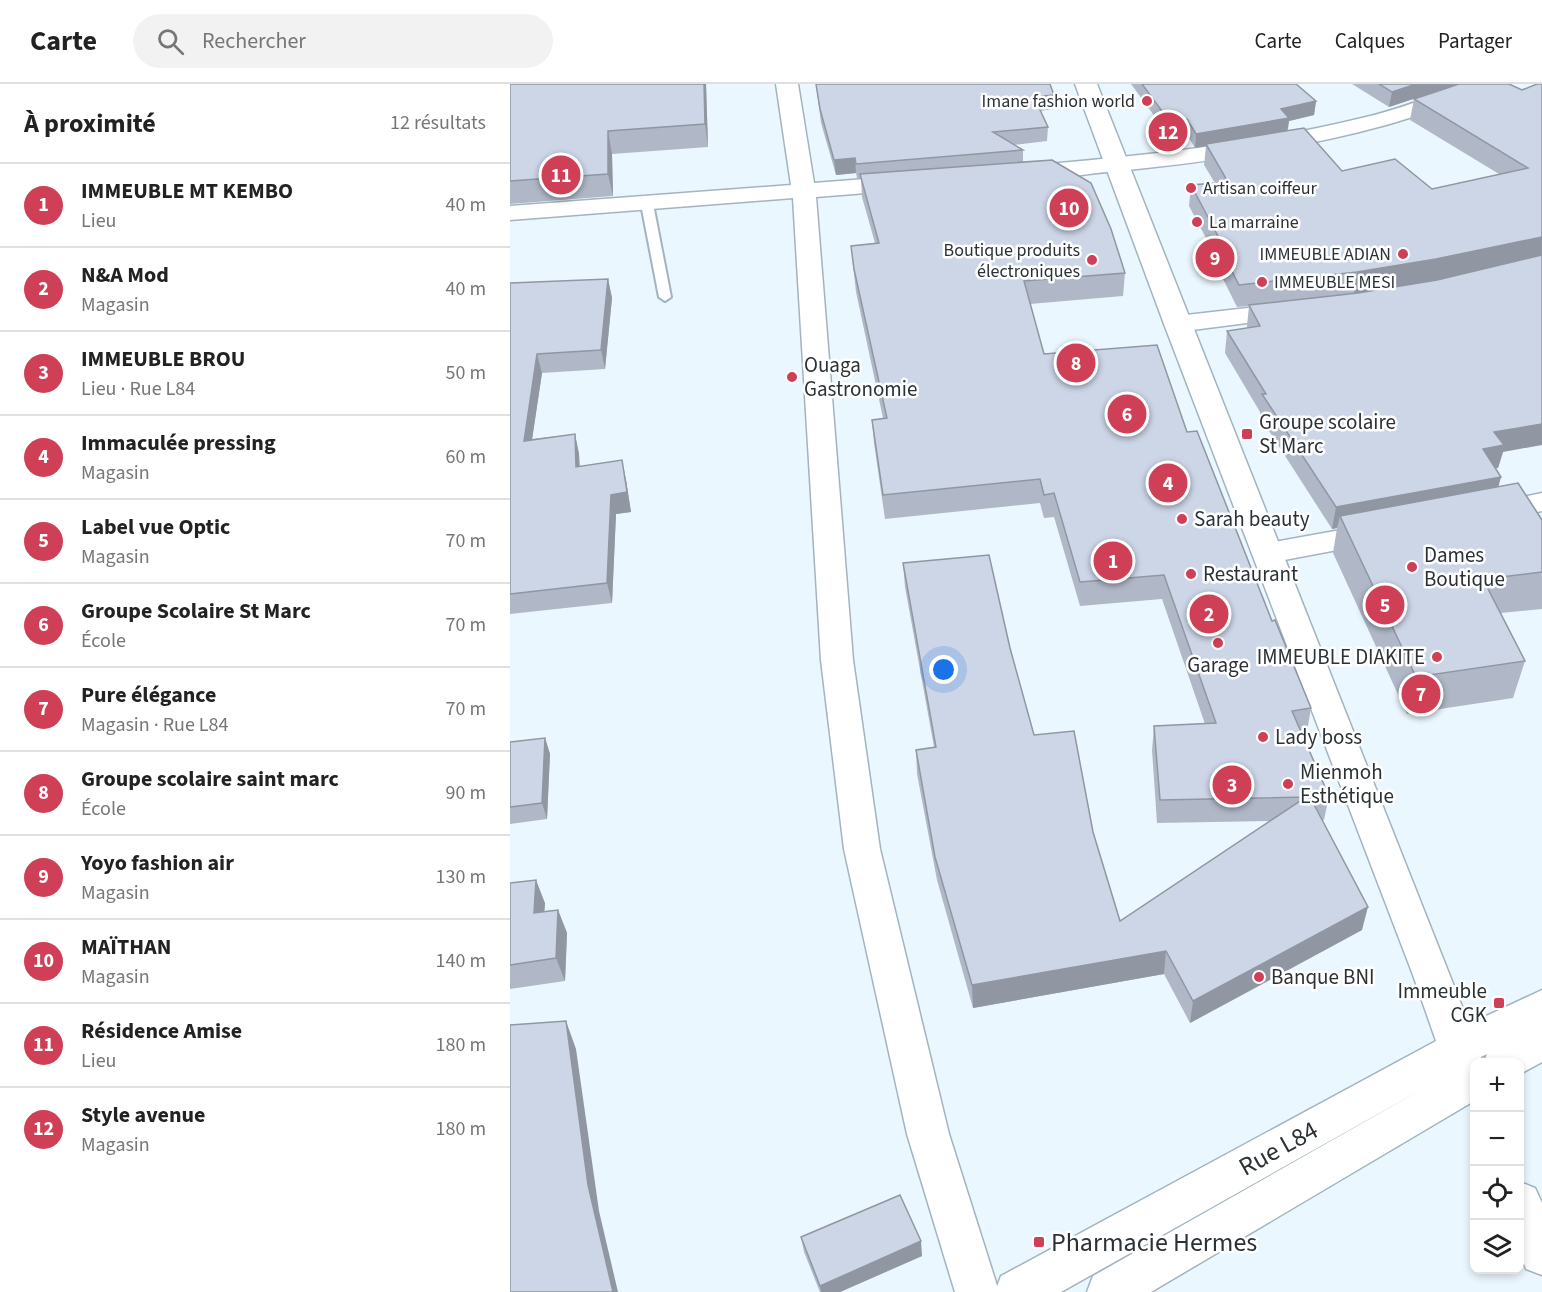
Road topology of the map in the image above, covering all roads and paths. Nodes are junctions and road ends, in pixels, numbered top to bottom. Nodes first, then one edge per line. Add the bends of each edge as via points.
1 (787, 84) edge
2 (1086, 84) edge
3 (1486, 84) edge
4 (1118, 165) junction
5 (1002, 175) edge
6 (921, 182) edge
7 (804, 192) junction
8 (648, 204) junction
9 (510, 213) edge
10 (665, 297) dead end
11 (1319, 308) edge
12 (1178, 324) junction
13 (1542, 502) edge
14 (1468, 517) edge
15 (1409, 528) edge
16 (1269, 553) junction
17 (1542, 1007) edge
18 (1542, 1042) edge
19 (1491, 1058) edge
20 (1508, 1058) edge
21 (1470, 1060) edge
22 (1470, 1076) edge
23 (1470, 1077) edge
24 (1524, 1211) edge
25 (1542, 1254) edge
26 (977, 1292) edge
27 (1017, 1292) edge
28 (1109, 1292) edge

1 - 7 street
2 - 4 street
3 - 4 street via 1367,124 1294,140
4 - 5 street
4 - 12 street
6 - 7 street
7 - 8 street
7 - 26 street via 837,660 862,849 928,1134
8 - 9 street
8 - 10 lane
11 - 12 street
12 - 16 street
13 - 14 street
15 - 16 street
16 - 21 street via 1432,975
17 - 19 street, Rue L84
18 - 20 street, Rue L84
22 - 27 street, Rue L84
23 - 28 street, Rue L84
24 - 25 street

